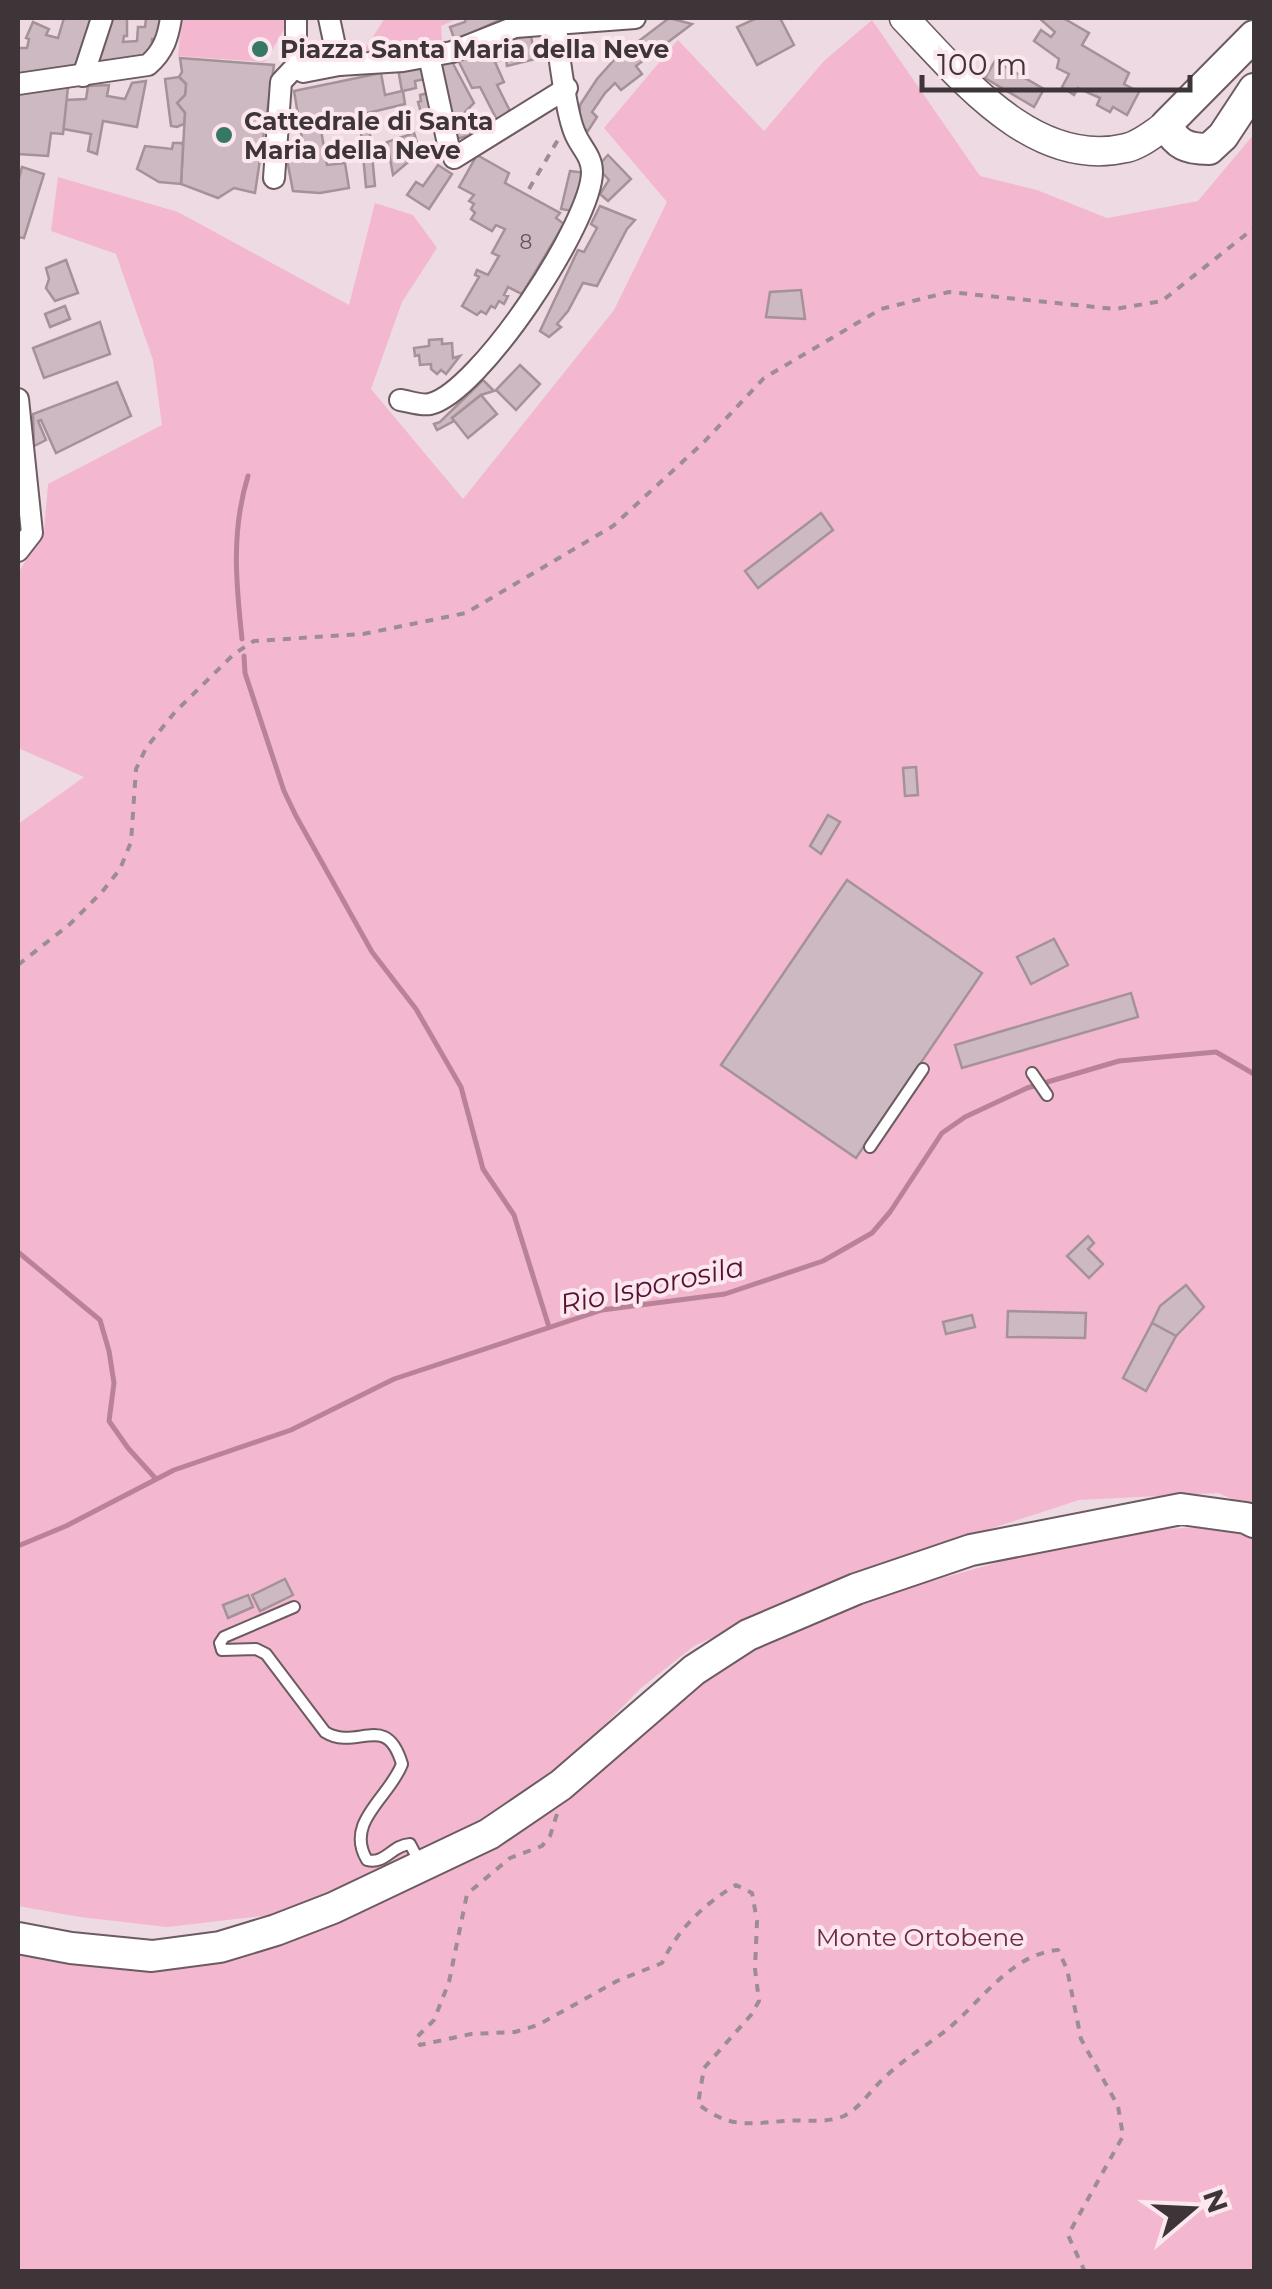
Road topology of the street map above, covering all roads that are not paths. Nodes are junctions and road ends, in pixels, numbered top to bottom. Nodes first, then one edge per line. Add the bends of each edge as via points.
1 (102, 18) edge
2 (296, 18) edge
3 (328, 18) edge
4 (636, 18) edge
5 (904, 18) edge
6 (556, 21) edge
7 (170, 27) edge
8 (1254, 36) edge
9 (429, 56) junction
10 (338, 65) junction
11 (296, 66) junction
12 (83, 76) junction
13 (18, 84) edge
14 (566, 88) junction
15 (1254, 89) edge
16 (1166, 125) junction
17 (274, 178) dead end
18 (18, 400) edge
19 (400, 400) dead end
20 (18, 551) edge
21 (923, 1068) dead end
22 (1032, 1073) dead end
23 (1046, 1095) dead end
24 (870, 1148) dead end
25 (1254, 1522) edge
26 (294, 1606) dead end
27 (422, 1866) junction
28 (18, 1938) edge

1 - 12 street
2 - 11 street
3 - 10 street
4 - 6 street
5 - 16 street via 1026,132 1099,151 1128,148
6 - 9 street via 515,26
6 - 14 street
7 - 12 street via 159,56 148,64
8 - 16 main road
9 - 10 street
9 - 14 street via 451,151
10 - 11 street via 303,72
11 - 17 street via 281,82
12 - 13 street
14 - 19 street via 574,132 592,172 586,207 534,298 482,363 452,393 428,405
15 - 16 main road via 1210,149 1175,142
18 - 20 street via 32,533
21 - 24 lane
22 - 23 lane
25 - 27 main road via 1181,1509 971,1550 856,1589 718,1652 561,1785 488,1834
26 - 27 lane via 224,1637 222,1650 266,1654 336,1739 390,1738 402,1764 362,1823 359,1840 374,1862 410,1844
27 - 28 main road via 333,1908 220,1948 152,1956

